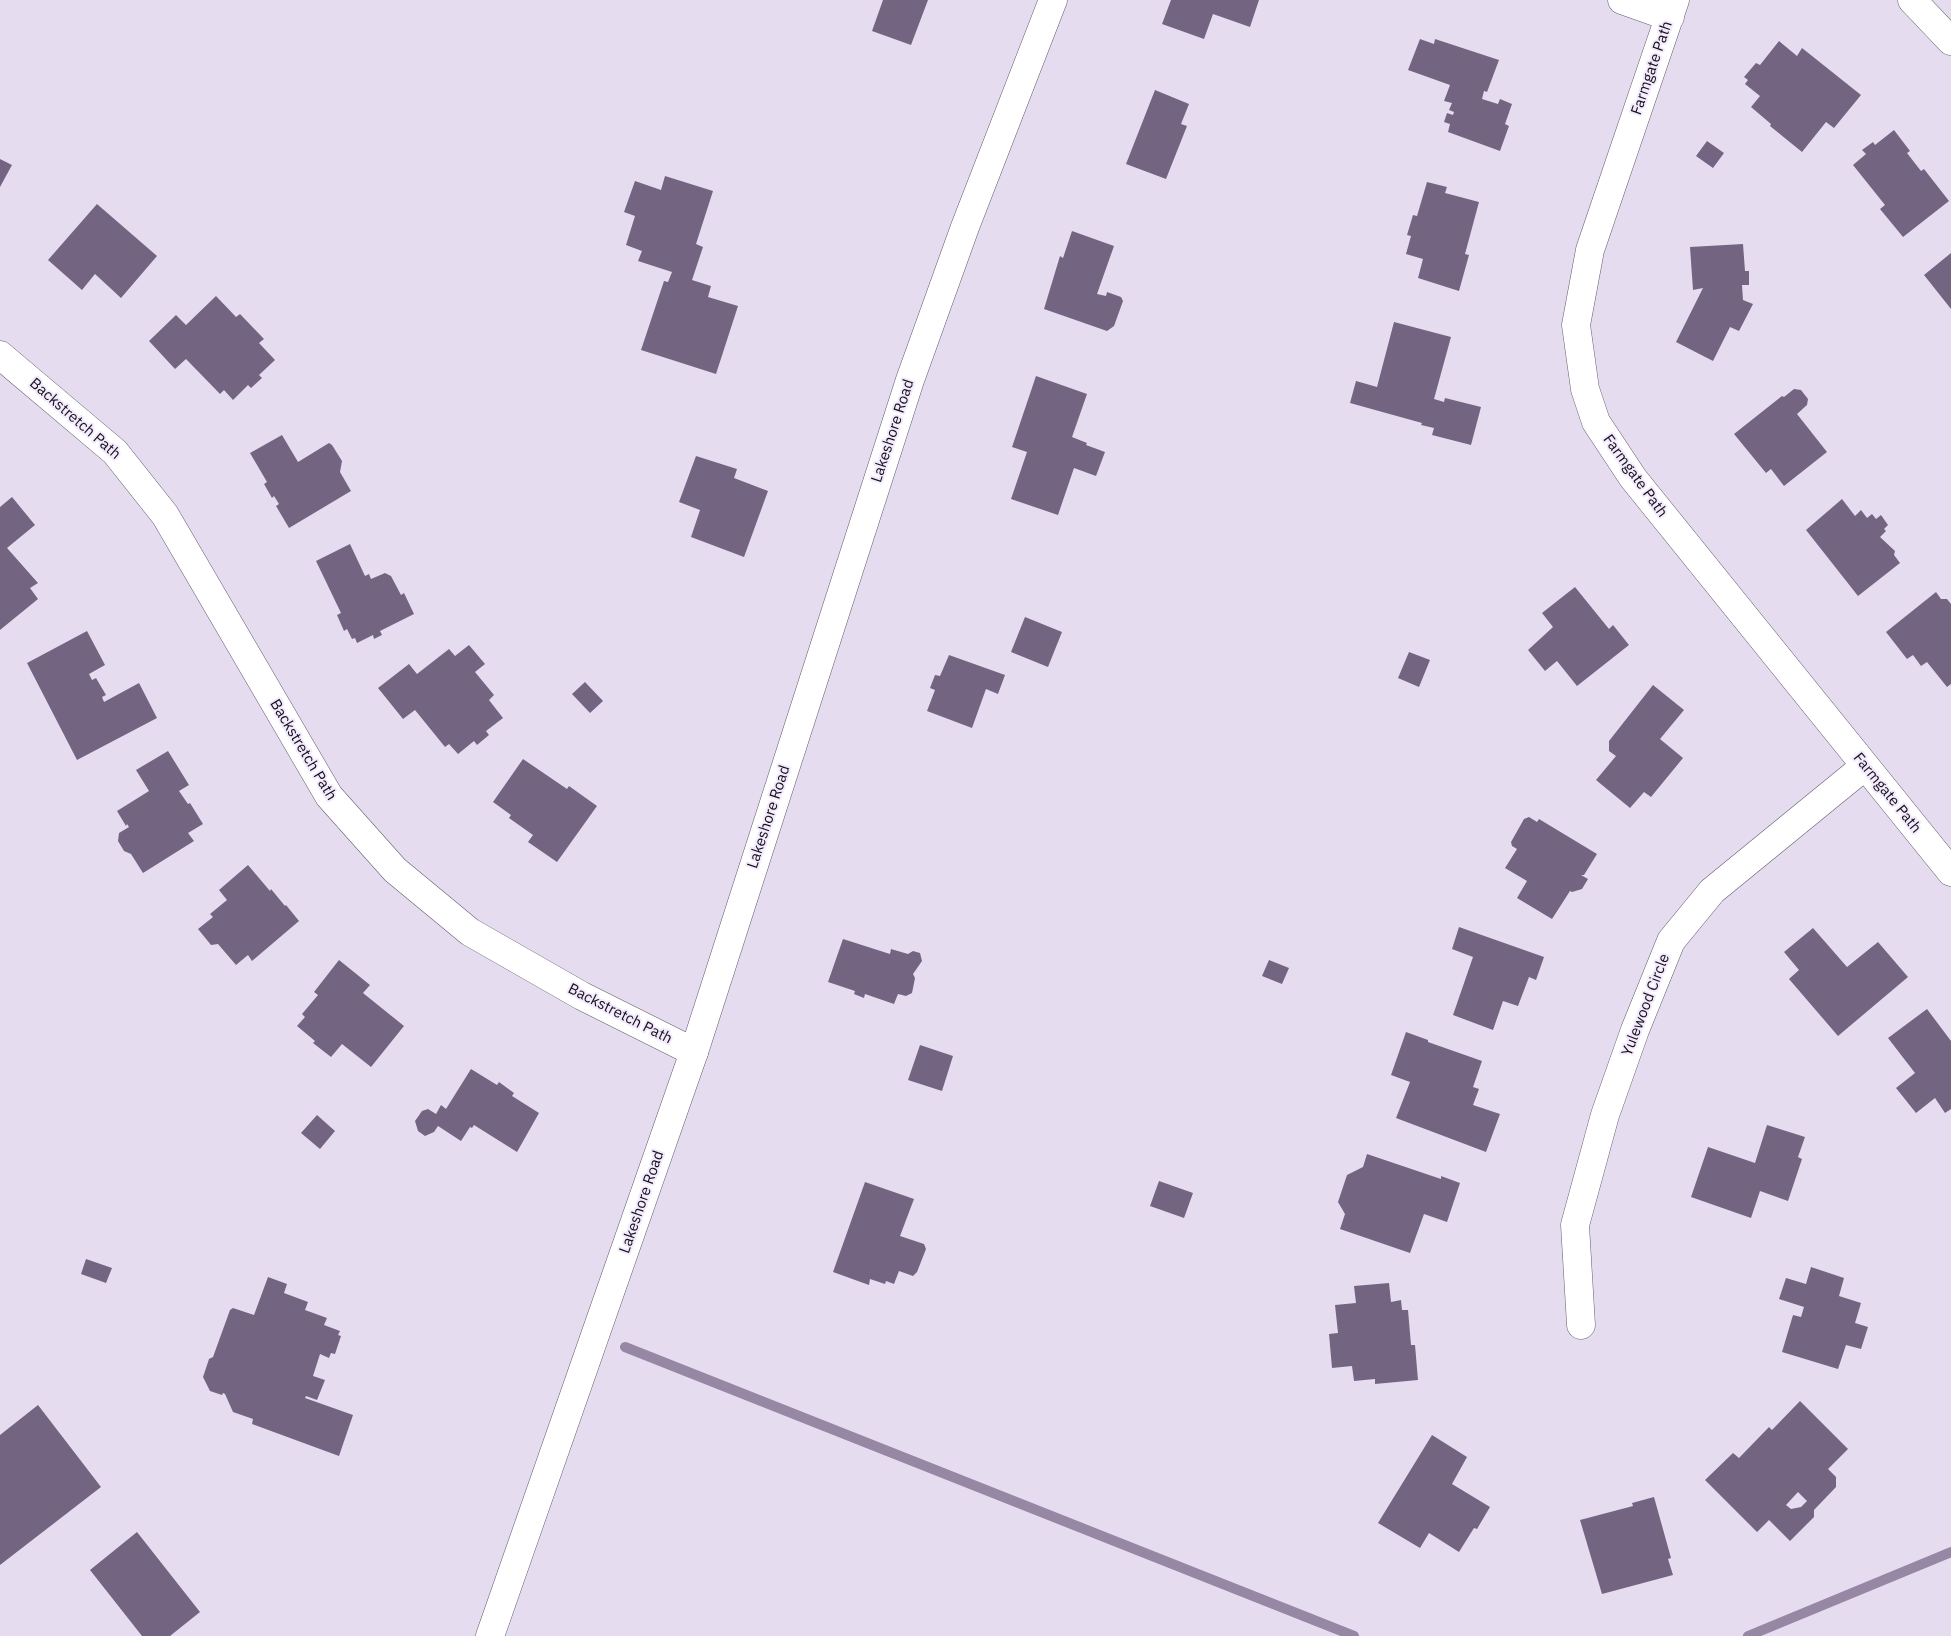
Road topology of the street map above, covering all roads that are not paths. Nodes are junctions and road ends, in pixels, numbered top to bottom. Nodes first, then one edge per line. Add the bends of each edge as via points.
1 (1053, 0) edge
2 (1622, 0) edge
3 (1912, 0) edge
4 (1672, 9) edge
5 (1951, 41) edge
6 (0, 355) edge
7 (1866, 766) junction
8 (1951, 872) edge
9 (694, 1052) junction
10 (1581, 1325) dead end
11 (490, 1636) edge

1 - 9 street, Lakeshore Road via 965,227 894,426
2 - 4 street
3 - 5 street
4 - 7 street, Farmgate Path via 1590,250 1576,325 1585,388 1596,422 1633,478
6 - 9 street, Backstretch Path via 115,452 165,515 329,796 395,870 470,932 582,996
7 - 8 street, Farmgate Path
7 - 10 street, Yulewood Circle via 1712,891 1671,941 1605,1115 1574,1225
9 - 11 street, Lakeshore Road

